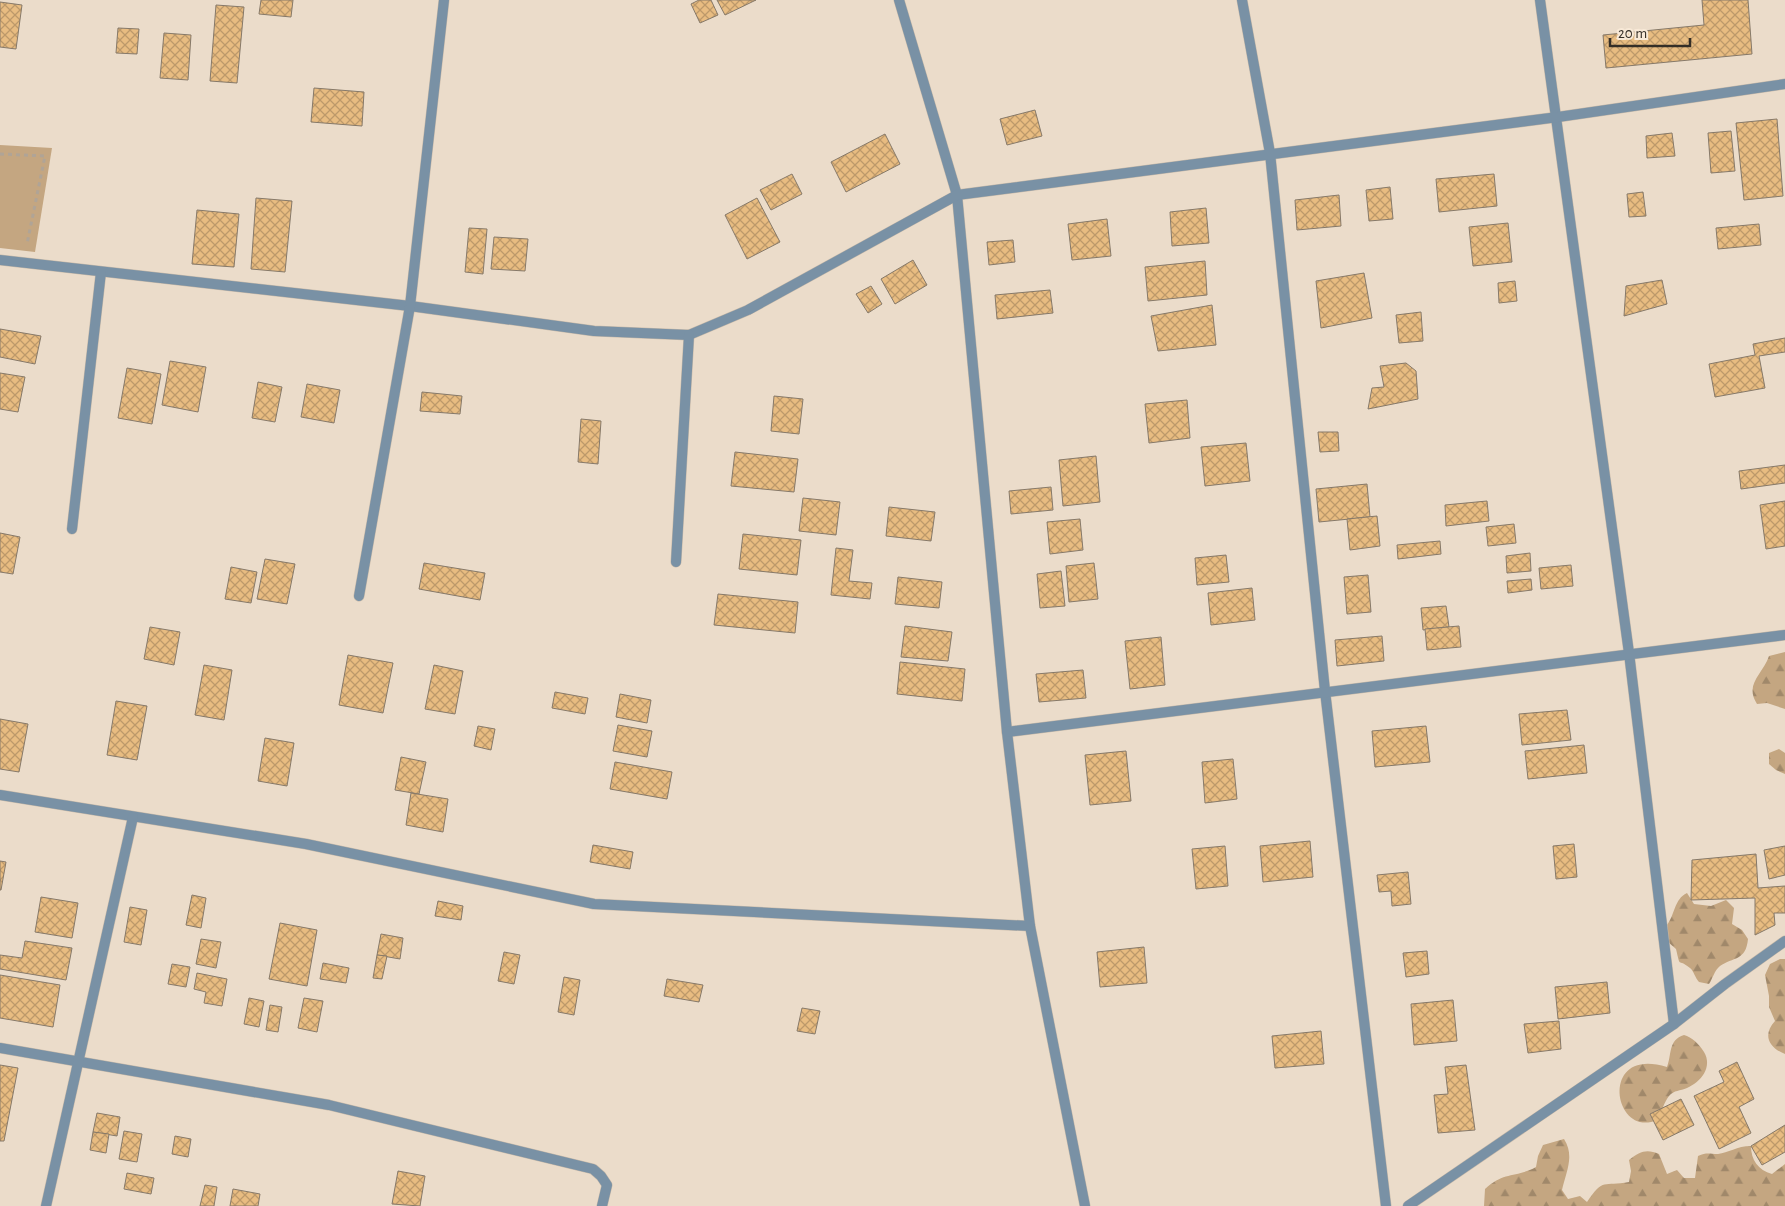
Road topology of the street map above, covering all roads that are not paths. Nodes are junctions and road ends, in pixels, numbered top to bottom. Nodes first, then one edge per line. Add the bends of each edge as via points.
1 (444, 0) edge
2 (899, 0) edge
3 (1242, 0) edge
4 (1540, 0) edge
5 (1785, 84) edge
6 (1558, 117) junction
7 (1270, 154) junction
8 (957, 195) junction
9 (0, 260) edge
10 (101, 272) junction
11 (410, 306) junction
12 (689, 335) junction
13 (72, 529) dead end
14 (676, 562) dead end
15 (359, 596) dead end
16 (1785, 635) edge
17 (1629, 653) junction
18 (1325, 691) junction
19 (1007, 732) junction
20 (0, 795) edge
21 (133, 817) junction
22 (1030, 926) junction
23 (1785, 941) edge
24 (1674, 1024) junction
25 (0, 1048) edge
26 (78, 1060) junction
27 (1422, 1202) edge
28 (46, 1206) edge
29 (602, 1206) edge
30 (1085, 1206) edge
31 (1386, 1206) edge
32 (1408, 1206) edge

1 - 11 street
2 - 8 street
3 - 7 street
4 - 6 street
5 - 6 street
6 - 7 street
6 - 17 street
7 - 8 street
7 - 18 street
8 - 12 street via 748,310
8 - 19 street
9 - 10 street
10 - 11 street
10 - 13 street
11 - 12 street via 594,331
11 - 15 street
12 - 14 street
16 - 17 street
17 - 18 street
17 - 24 street
18 - 19 street
18 - 31 street
19 - 22 street
20 - 21 street
21 - 22 street via 306,844 594,904
21 - 26 street
22 - 30 street
23 - 24 street
24 - 27 street
25 - 26 street
26 - 28 street
26 - 29 street via 329,1105 593,1168 607,1185
27 - 32 street

